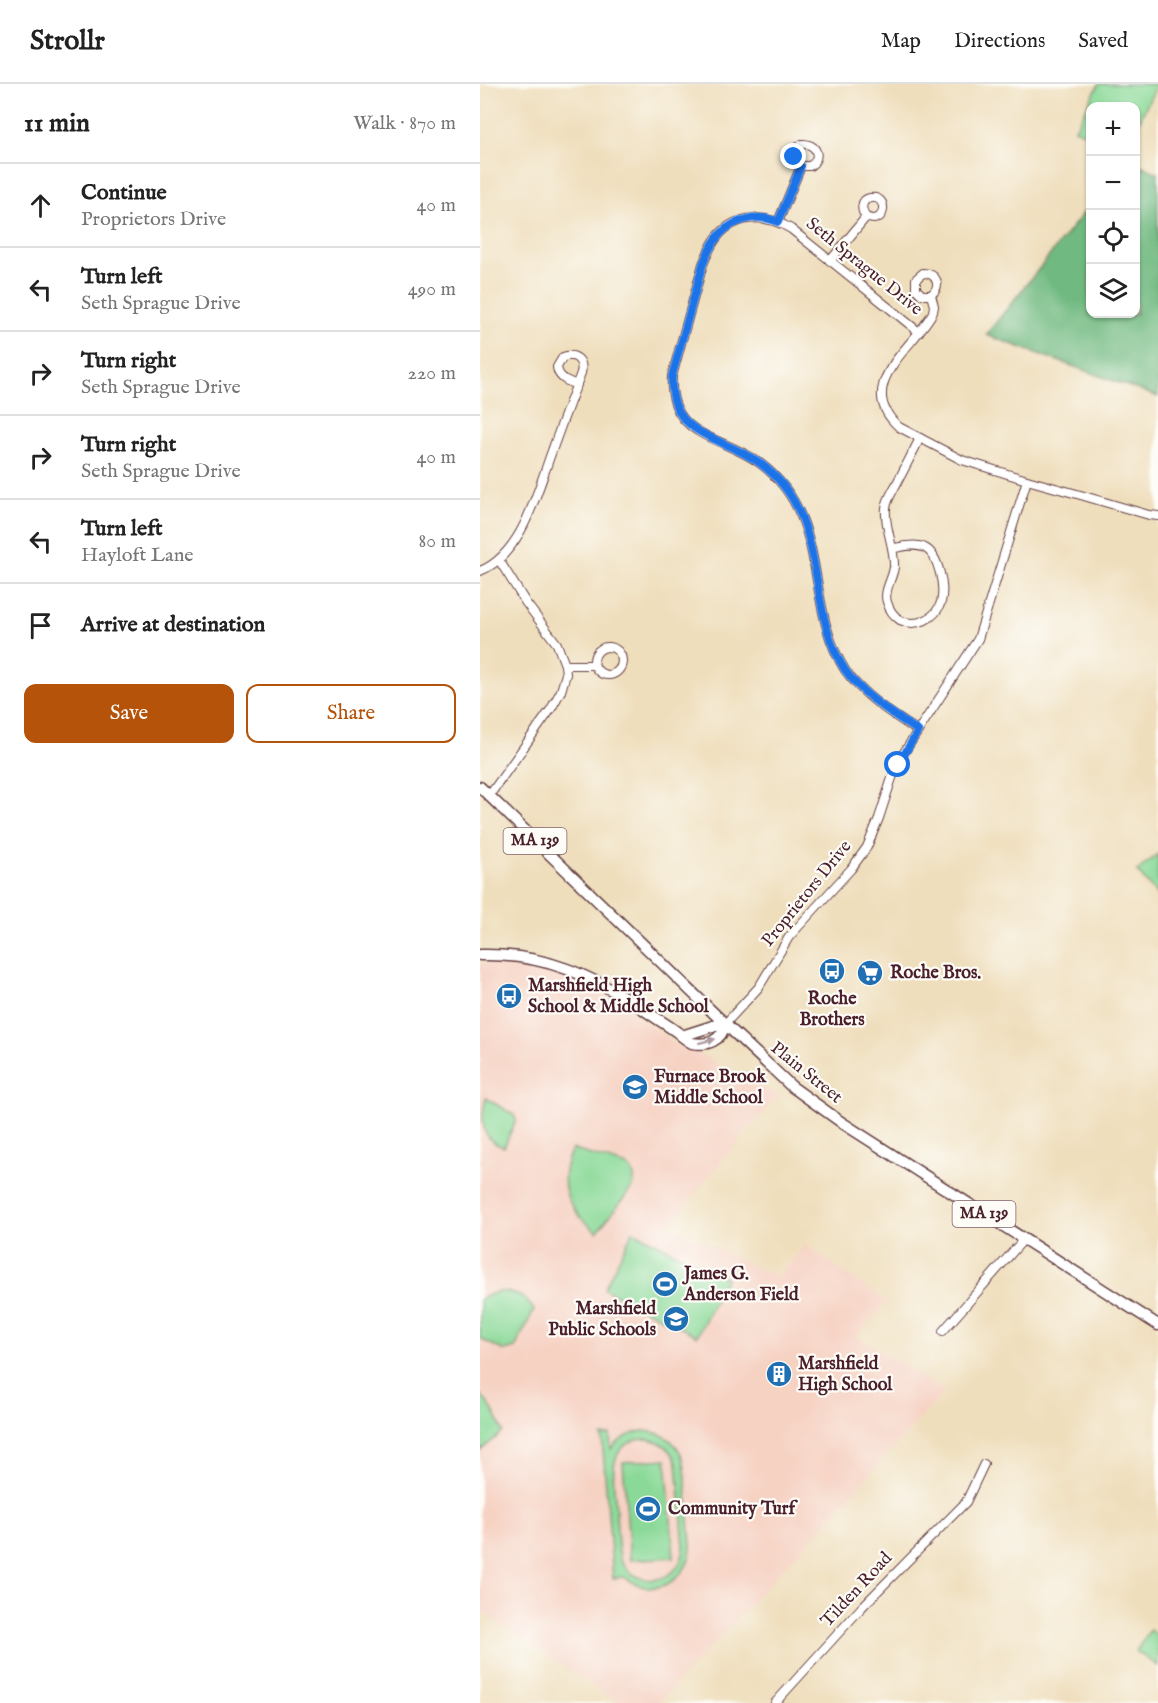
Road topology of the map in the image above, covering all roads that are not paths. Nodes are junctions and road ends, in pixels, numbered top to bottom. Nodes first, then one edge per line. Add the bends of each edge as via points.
1 (801, 166) dead end
2 (866, 217) dead end
3 (778, 222) junction
4 (830, 261) junction
5 (931, 294) dead end
6 (919, 332) junction
7 (577, 385) dead end
8 (920, 438) junction
9 (1027, 480) junction
10 (1158, 516) edge
11 (893, 548) junction
12 (499, 560) junction
13 (480, 571) edge
14 (565, 664) junction
15 (594, 665) dead end
16 (918, 731) junction
17 (480, 787) edge
18 (489, 796) junction
19 (480, 955) edge
20 (725, 1024) junction
21 (1024, 1239) junction
22 (1158, 1325) edge
23 (943, 1331) dead end
24 (984, 1464) dead end
25 (775, 1703) edge

1 - 3 street
2 - 4 street
3 - 4 street, Seth Sprague Drive
3 - 16 street, Seth Sprague Drive via 762,218 742,220 724,230 713,243 703,264 672,376 673,398 689,425 757,461 790,495 806,526 827,630 846,671 867,695
4 - 6 street, Seth Sprague Drive
5 - 6 street via 933,312
6 - 8 street via 885,377 881,393 892,420
7 - 12 street via 521,530
8 - 9 street via 962,460
8 - 11 street via 886,507
9 - 10 street
9 - 16 street, Proprietors Drive via 978,639
11 - 11 street via 925,548 938,565 941,602 928,619 917,623 903,621 893,615 886,601 894,569
12 - 13 street
12 - 14 street via 557,644
14 - 15 street
14 - 18 street via 564,683 557,700
16 - 20 street, Proprietors Drive via 898,765 873,835 860,857 789,937 759,987
17 - 18 main road, Plain Street / MA 139
18 - 20 main road, Plain Street / MA 139
19 - 20 main road via 526,957 575,972 617,993 692,1043 706,1044 722,1035
20 - 21 main road, Plain Street / MA 139 via 811,1101
21 - 22 main road, Plain Street / MA 139
21 - 23 street
24 - 25 street, Tilden Road via 966,1502 862,1607

